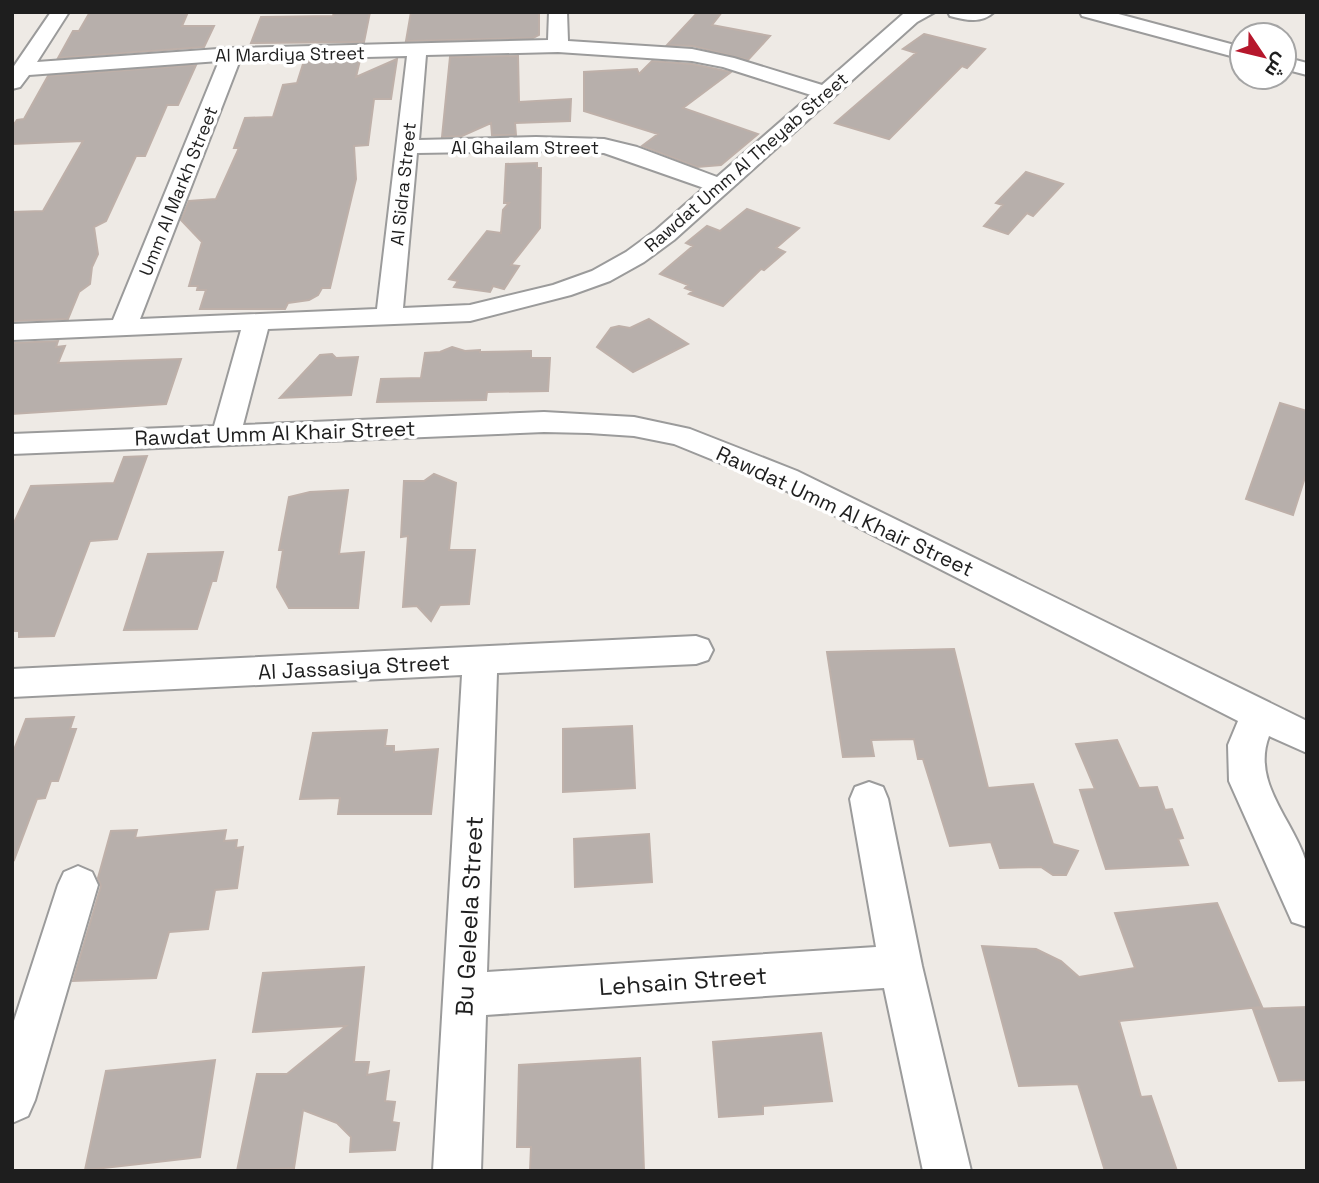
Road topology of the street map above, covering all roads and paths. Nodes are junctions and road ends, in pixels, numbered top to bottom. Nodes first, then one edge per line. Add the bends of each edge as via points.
1 (60, 12) edge
2 (558, 12) edge
3 (957, 12) edge
4 (985, 12) edge
5 (1089, 12) edge
6 (908, 14) edge
7 (558, 46) junction
8 (1228, 49) edge
9 (417, 51) junction
10 (232, 54) junction
11 (17, 76) edge
12 (825, 93) junction
13 (407, 148) junction
14 (720, 186) junction
15 (389, 317) junction
16 (257, 322) junction
17 (123, 327) junction
18 (12, 332) edge
19 (226, 434) junction
20 (12, 444) edge
21 (696, 650) dead end
22 (480, 661) junction
23 (12, 683) edge
24 (1259, 714) junction
25 (1307, 738) edge
26 (869, 799) dead end
27 (78, 885) dead end
28 (1307, 908) edge
29 (901, 966) junction
30 (465, 995) junction
31 (22, 1034) edge
32 (12, 1100) edge
33 (457, 1171) edge
34 (947, 1171) edge

1 - 11 street
2 - 7 street
3 - 4 street via 972,16
5 - 8 street
6 - 12 street, Rawdat Umm Al Theyab Street
7 - 9 street, Al Mardiya Street
7 - 12 street, Al Mardiya Street via 692,55
9 - 10 street, Al Mardiya Street
9 - 13 street, Al Sidra Street
10 - 11 street, Al Mardiya Street
10 - 17 street, Umm Al Markh Street
12 - 14 street, Rawdat Umm Al Theyab Street
13 - 14 street, Al Ghailam Street via 604,146
13 - 15 street, Al Sidra Street
14 - 15 street, Rawdat Umm Al Theyab Street via 665,235 601,276 470,313
15 - 16 street, Rawdat Umm Al Theyab Street
16 - 17 street, Rawdat Umm Al Theyab Street
16 - 19 street
17 - 18 street, Rawdat Umm Al Theyab Street
19 - 20 street, Rawdat Umm Al Khair Street
19 - 24 street, Rawdat Umm Al Khair Street via 544,422 611,424 664,432 786,478
21 - 22 street, Al Jassasiya Street
22 - 23 street, Al Jassasiya Street
22 - 30 street, Bu Geleela Street
24 - 25 street, Rawdat Umm Al Khair Street
24 - 28 street via 1247,745 1248,781
26 - 29 street
27 - 31 street
29 - 30 street, Lehsain Street
29 - 34 street
30 - 33 street, Bu Geleela Street
31 - 32 street

